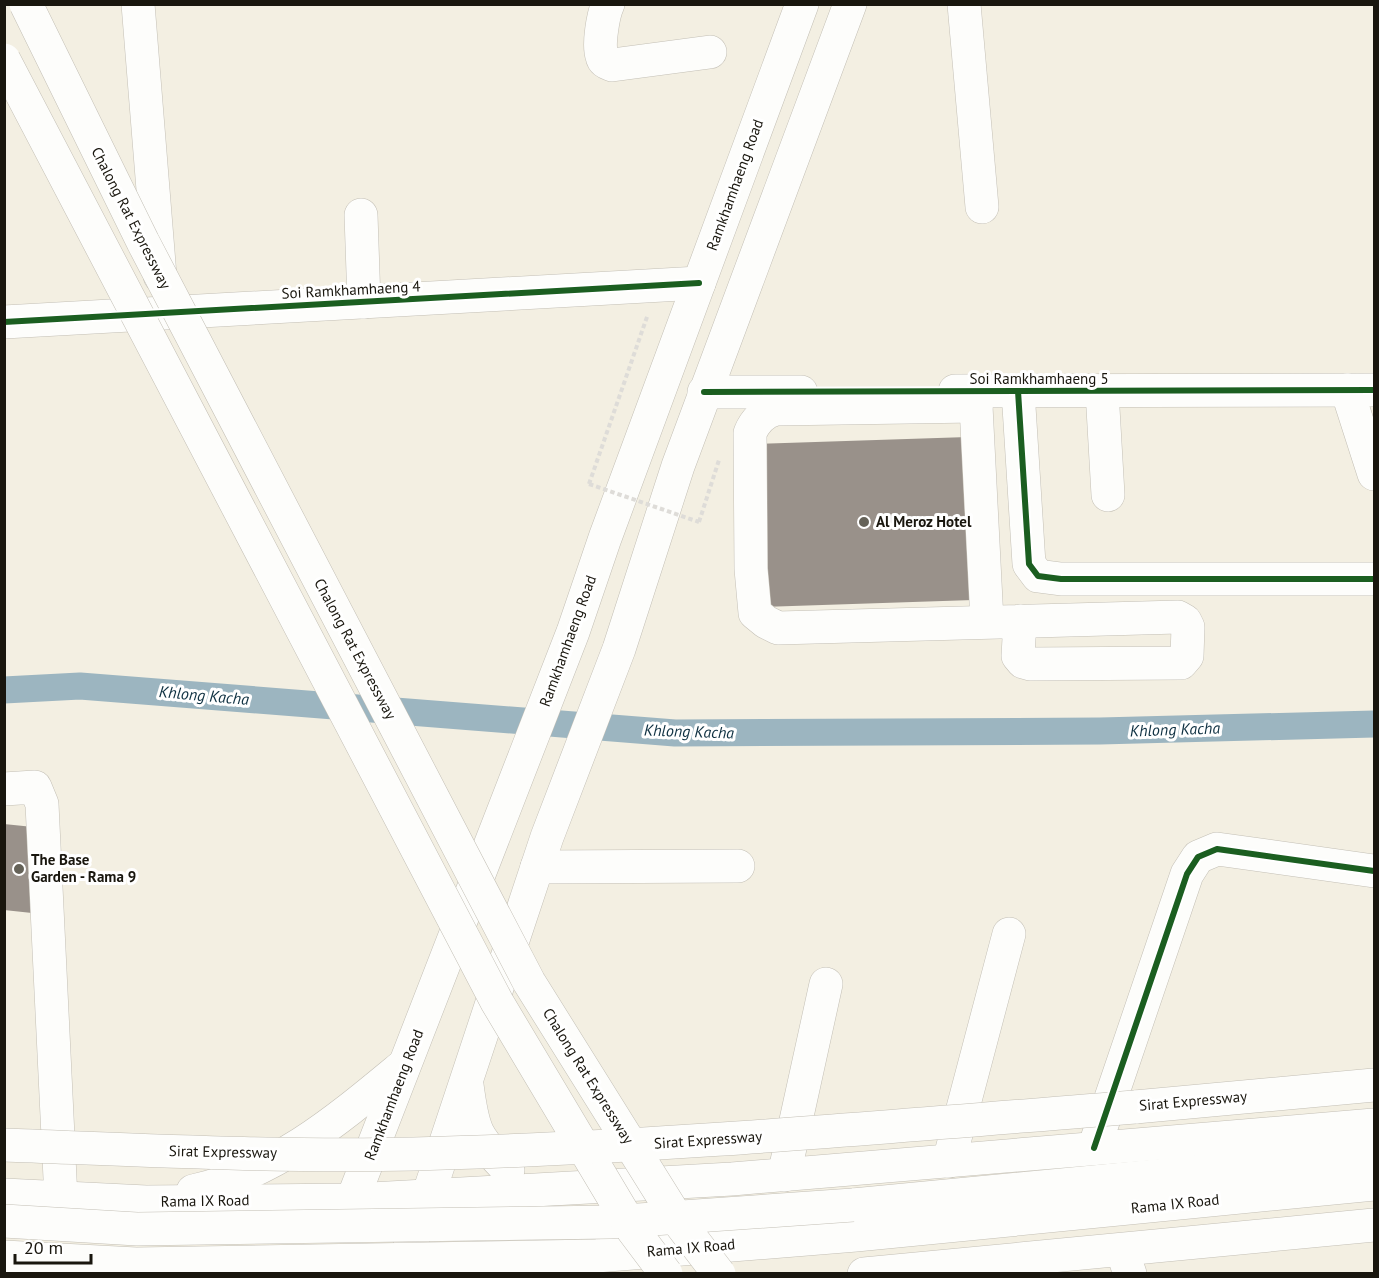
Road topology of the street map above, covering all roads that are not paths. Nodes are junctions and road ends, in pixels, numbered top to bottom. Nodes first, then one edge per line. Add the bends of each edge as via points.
1 (26, 4) edge
2 (138, 4) edge
3 (608, 4) edge
4 (802, 4) edge
5 (850, 4) edge
6 (964, 4) edge
7 (710, 52) dead end
8 (4, 60) edge
9 (982, 207) dead end
10 (361, 215) dead end
11 (699, 283) junction
12 (740, 293) junction
13 (364, 302) junction
14 (163, 313) junction
15 (4, 322) edge
16 (1361, 390) edge
17 (1017, 391) junction
18 (1102, 391) junction
19 (704, 392) junction
20 (976, 399) junction
21 (1374, 474) edge
22 (1108, 495) dead end
23 (1374, 579) edge
24 (987, 621) junction
25 (1020, 621) dead end
26 (4, 789) edge
27 (542, 852) junction
28 (738, 866) dead end
29 (1374, 871) edge
30 (1009, 934) dead end
31 (826, 984) dead end
32 (406, 1064) junction
33 (467, 1080) junction
34 (1374, 1085) edge
35 (1374, 1125) edge
36 (4, 1145) edge
37 (1094, 1148) junction
38 (1374, 1155) edge
39 (949, 1161) junction
40 (784, 1175) junction
41 (1374, 1184) edge
42 (528, 1190) junction
43 (4, 1195) edge
44 (428, 1196) junction
45 (61, 1199) junction
46 (353, 1200) junction
47 (146, 1202) junction
48 (4, 1221) edge
49 (1374, 1225) edge
50 (596, 1256) junction
51 (4, 1257) edge
52 (1126, 1262) edge
53 (993, 1268) edge
54 (323, 1274) edge
55 (399, 1274) edge
56 (511, 1274) edge
57 (666, 1274) edge
58 (719, 1274) edge
59 (864, 1274) edge

1 - 58 main road, Chalong Rat Expressway, bridge via 148,253 529,981 679,1222
2 - 14 main road
3 - 7 main road via 603,14 601,55 605,63
4 - 11 main road, Ramkhamhaeng Road
5 - 12 main road
6 - 9 main road
8 - 57 main road, bridge via 497,1002 633,1230
10 - 13 main road
11 - 12 main road, Soi Ramkhamhaeng 4
11 - 13 main road, Soi Ramkhamhaeng 4
11 - 32 main road, Ramkhamhaeng Road via 573,632
12 - 19 main road
13 - 14 main road, Soi Ramkhamhaeng 4
14 - 15 main road, Soi Ramkhamhaeng 4
16 - 18 main road, Soi Ramkhamhaeng 5
16 - 21 main road
17 - 18 main road, Soi Ramkhamhaeng 5
17 - 20 main road, Soi Ramkhamhaeng 5
17 - 23 main road via 1029,564 1038,576
18 - 22 main road
19 - 20 main road, Soi Ramkhamhaeng 5
19 - 27 main road via 619,649
20 - 24 main road
20 - 24 main road via 776,409 764,414 750,433 751,569 755,613 778,628
24 - 25 main road
26 - 45 main road via 35,787 42,804
27 - 28 main road
27 - 33 main road
29 - 37 main road via 1217,849 1198,857 1187,874
30 - 39 main road
31 - 40 main road
32 - 46 main road, Ramkhamhaeng Road
32 - 47 main road via 333,1123 285,1155 217,1186
33 - 42 main road via 472,1121 479,1137
33 - 44 main road
34 - 36 main road, Sirat Expressway, bridge via 882,1128 556,1149 250,1154
35 - 37 main road, Rama IX Road
37 - 39 main road, Rama IX Road
38 - 48 main road, Rama IX Road, bridge via 853,1205 610,1222 137,1228
39 - 40 main road, Rama IX Road
40 - 42 main road, Rama IX Road
41 - 50 main road, Rama IX Road, bridge via 868,1234
42 - 44 main road, Rama IX Road
43 - 45 main road, Rama IX Road
44 - 46 main road, Rama IX Road
44 - 55 main road
45 - 47 main road, Rama IX Road
46 - 47 main road, Rama IX Road
46 - 54 main road, Ramkhamhaeng Road
49 - 52 main road
50 - 51 main road, Rama IX Road, bridge via 136,1264
50 - 56 main road, bridge
52 - 53 main road
53 - 59 main road

